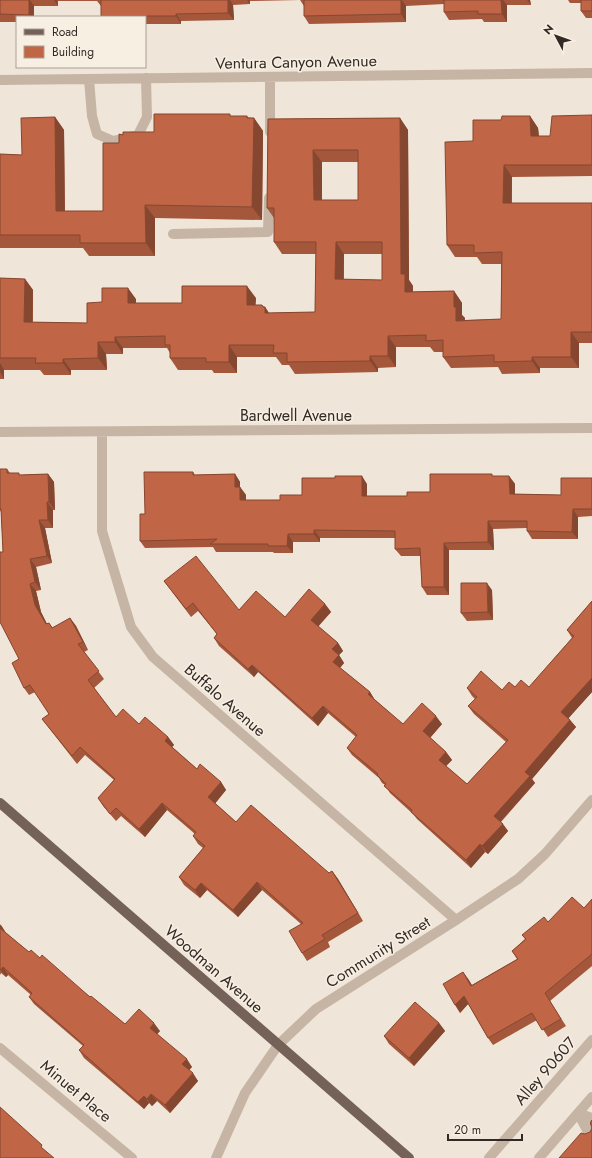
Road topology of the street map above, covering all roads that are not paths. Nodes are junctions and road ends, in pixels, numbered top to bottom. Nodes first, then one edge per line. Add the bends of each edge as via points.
1 (592, 74) edge
2 (270, 77) junction
3 (146, 78) junction
4 (90, 79) junction
5 (0, 80) edge
6 (270, 140) edge
7 (269, 186) edge
8 (173, 234) dead end
9 (592, 428) edge
10 (0, 432) edge
11 (102, 432) junction
12 (592, 800) edge
13 (0, 803) edge
14 (456, 920) junction
15 (592, 1040) edge
16 (278, 1045) junction
17 (0, 1048) edge
18 (592, 1097) edge
19 (578, 1113) junction
20 (592, 1118) edge
21 (588, 1132) edge
22 (132, 1158) edge
23 (216, 1158) edge
24 (409, 1158) edge
25 (489, 1158) edge
26 (541, 1158) edge

1 - 2 street, Ventura Canyon Avenue
2 - 3 street, Ventura Canyon Avenue
2 - 6 street
3 - 4 street, Ventura Canyon Avenue
3 - 4 street via 147,117 138,135 113,141 97,134 92,116
4 - 5 street, Ventura Canyon Avenue
7 - 8 street via 268,232
9 - 11 street, Bardwell Avenue
10 - 11 street, Bardwell Avenue
11 - 14 street, Buffalo Avenue via 102,531 131,628 153,658
12 - 14 street, Community Street via 545,854 518,878
13 - 16 main road, Woodman Avenue
14 - 16 street, Community Street via 316,1009
15 - 25 street, Alley 90607
16 - 23 street, Community Street via 245,1093
16 - 24 main road, Woodman Avenue
17 - 22 street, Minuet Place
18 - 19 street
19 - 20 street
19 - 21 street
19 - 26 street

